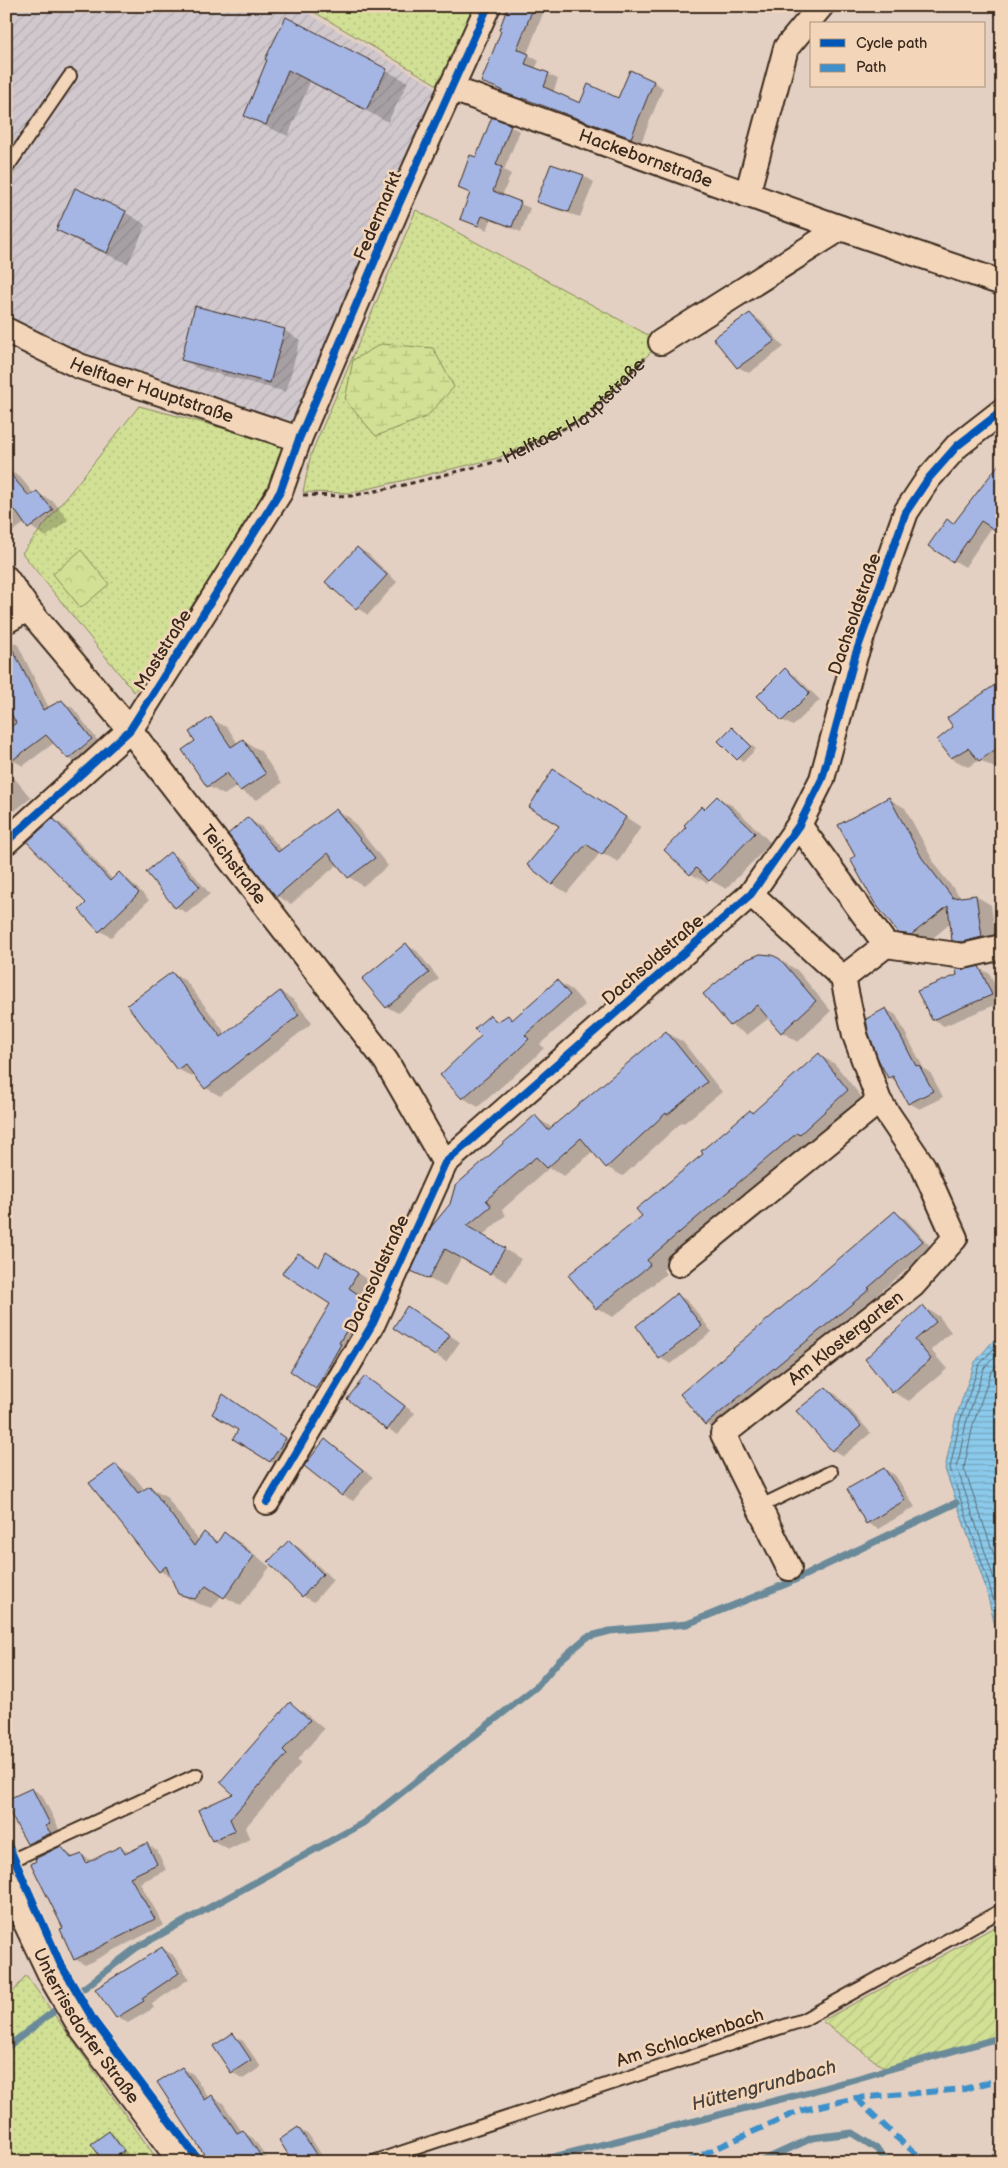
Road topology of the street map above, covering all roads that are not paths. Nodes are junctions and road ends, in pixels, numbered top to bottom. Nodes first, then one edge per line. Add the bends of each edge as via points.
1 (488, 6) edge
2 (821, 6) edge
3 (70, 76) dead end
4 (450, 88) junction
5 (6, 169) edge
6 (747, 195) junction
7 (841, 228) junction
8 (1002, 283) edge
9 (6, 330) edge
10 (661, 342) road end
11 (1002, 411) edge
12 (300, 439) junction
13 (6, 578) edge
14 (28, 609) junction
15 (6, 621) edge
16 (130, 730) junction
17 (799, 825) junction
18 (6, 842) edge
19 (751, 894) junction
20 (886, 945) junction
21 (1002, 947) edge
22 (843, 978) junction
23 (879, 1101) junction
24 (445, 1162) junction
25 (679, 1264) dead end
26 (831, 1472) dead end
27 (267, 1502) dead end
28 (759, 1507) junction
29 (789, 1568) dead end
30 (197, 1775) dead end
31 (6, 1863) edge
32 (6, 1881) edge
33 (1002, 1910) edge
34 (181, 2162) edge
35 (373, 2162) edge

1 - 4 street, Federmarkt
2 - 6 street via 786,48
3 - 5 lane
4 - 6 street, Hackebornstraße
4 - 12 street, Federmarkt
6 - 7 street, Hackebornstraße
7 - 8 street
7 - 10 street, Helftaer Hauptstraße
9 - 12 street, Helftaer Hauptstraße via 79,366
11 - 17 street, Dachsoldstraße via 957,446 928,479 906,512 855,656 822,779
12 - 16 street, Maststraße via 280,492
13 - 14 street, Teichstraße
14 - 15 street
14 - 16 street, Teichstraße
16 - 18 street, Maststraße
16 - 24 street, Teichstraße via 386,1062
17 - 19 street, Dachsoldstraße
17 - 20 street
19 - 22 street
19 - 24 street, Dachsoldstraße
20 - 21 street via 963,956
20 - 22 street
22 - 23 street, Am Klostergarten via 855,1035
23 - 25 street
23 - 28 street, Am Klostergarten via 923,1166 955,1238 913,1285 723,1434
24 - 27 street, Dachsoldstraße via 373,1323
26 - 28 lane
28 - 29 street, Am Klostergarten
30 - 31 lane
32 - 34 street, Unterrissdorfer Straße via 53,1980 81,2028
33 - 35 lane, Am Schlackenbach via 803,2020

